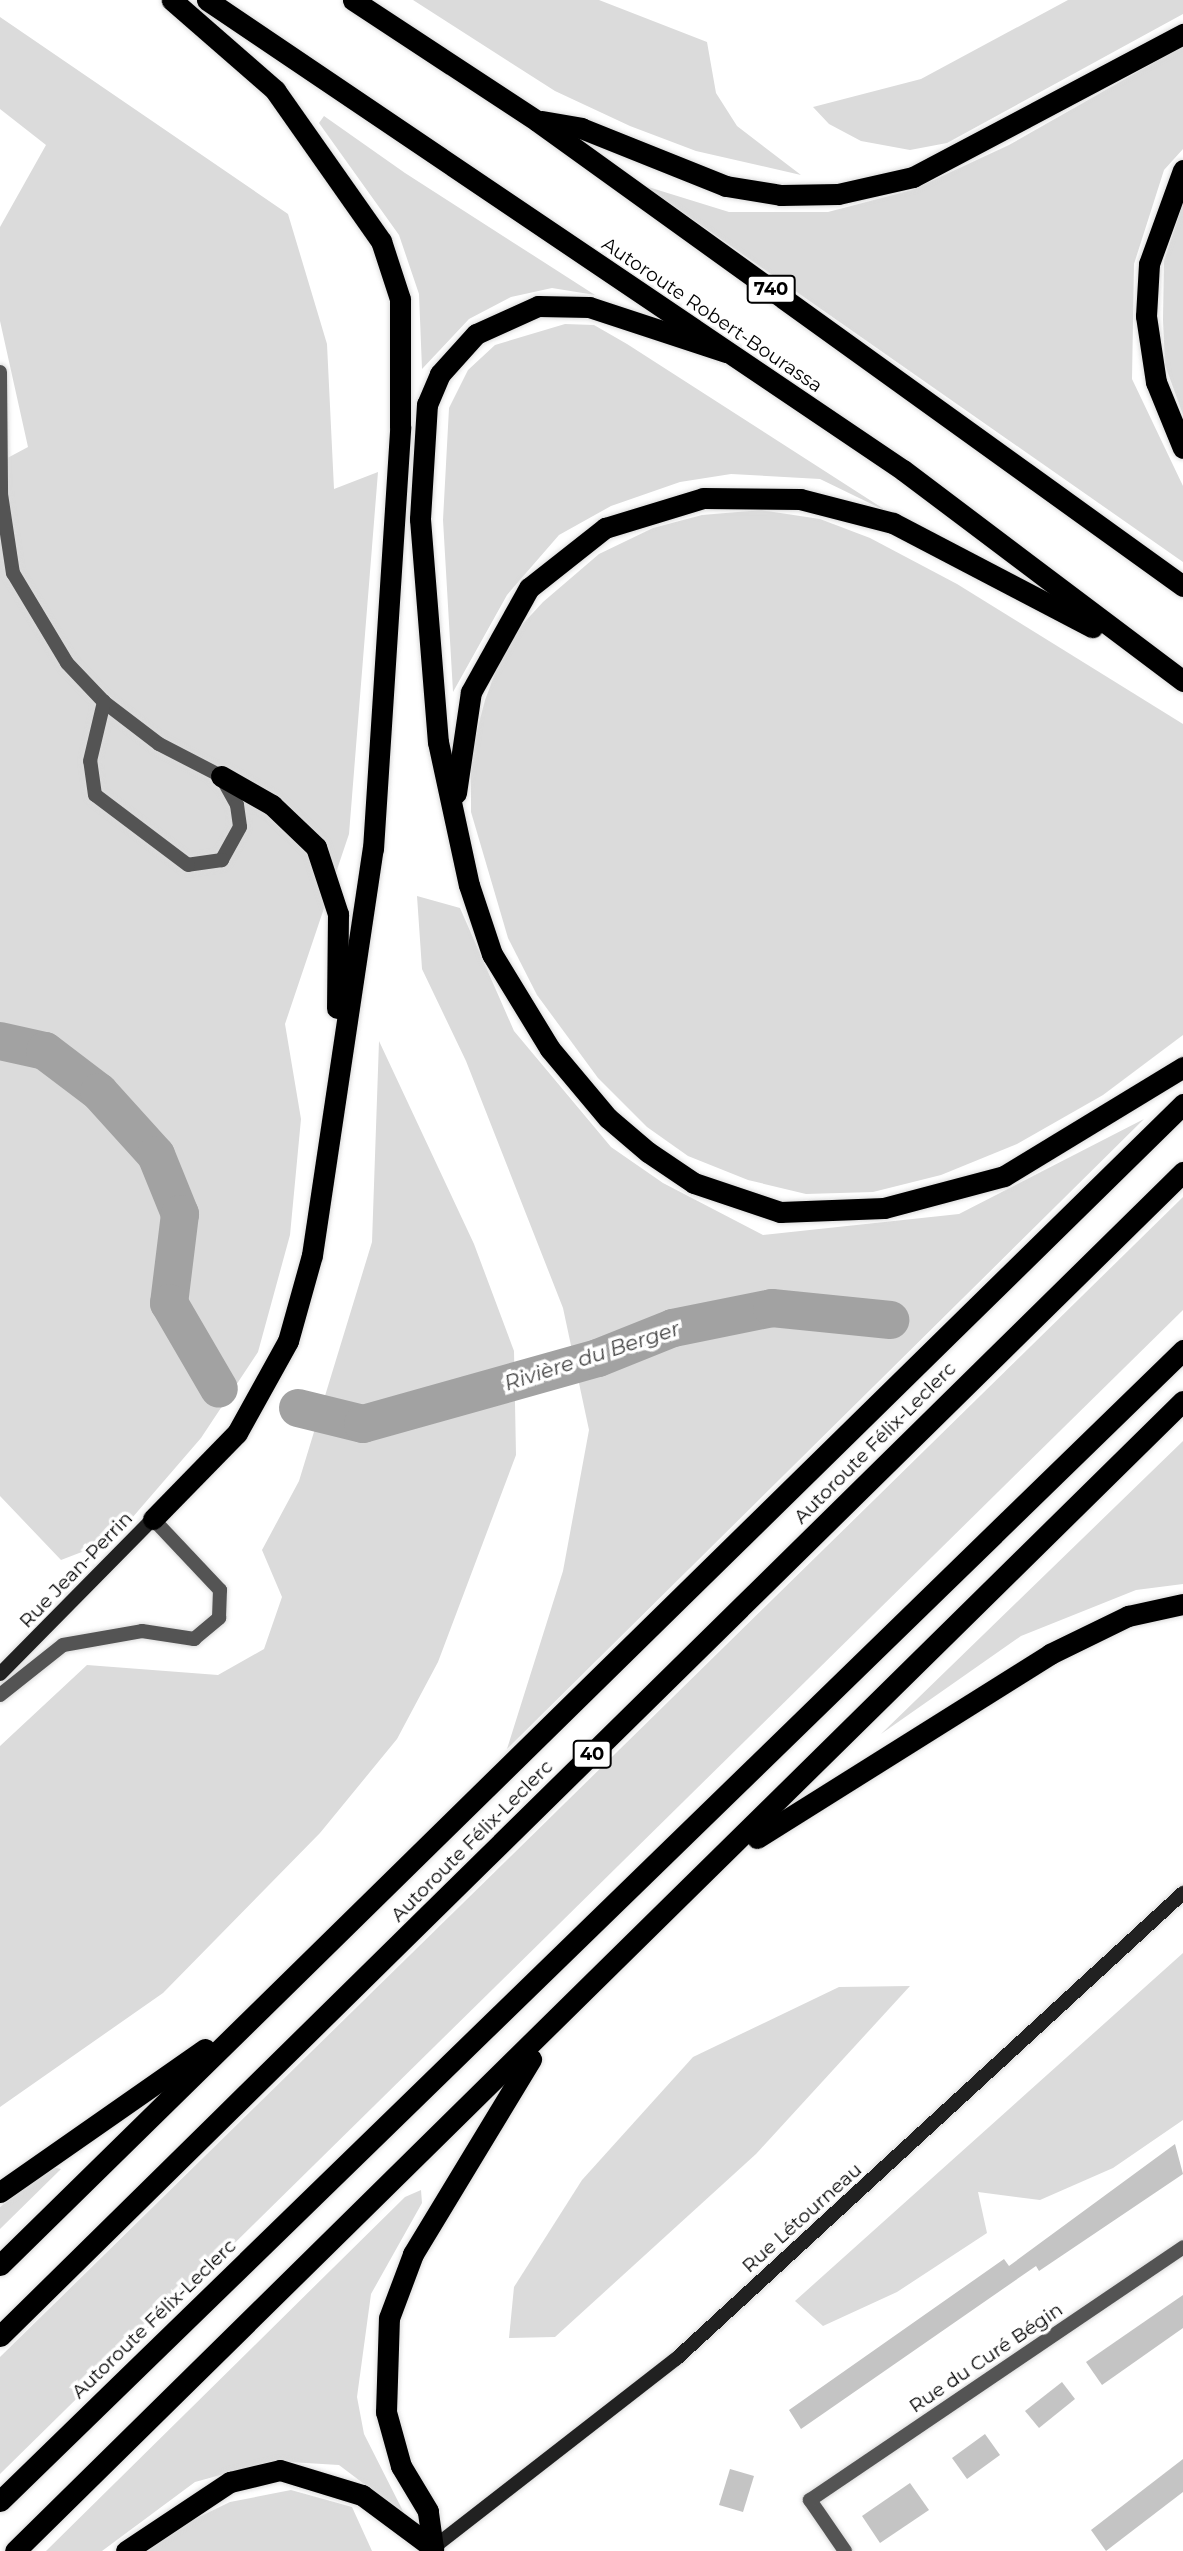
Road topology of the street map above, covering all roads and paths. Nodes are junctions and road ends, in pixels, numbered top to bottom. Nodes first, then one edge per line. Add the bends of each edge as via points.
1 (172, 0) edge
2 (207, 0) edge
3 (353, 0) edge
4 (1183, 34) edge
5 (537, 121) junction
6 (1183, 170) edge
7 (726, 352) junction
8 (0, 373) edge
9 (1183, 448) edge
10 (1183, 586) edge
11 (1144, 654) junction
12 (1183, 681) edge
13 (104, 702) junction
14 (221, 776) junction
15 (453, 816) junction
16 (1183, 1067) edge
17 (1183, 1104) edge
18 (332, 1127) junction
19 (1183, 1171) edge
20 (1183, 1350) edge
21 (1183, 1401) edge
22 (153, 1519) junction
23 (1183, 1604) edge
24 (0, 1674) edge
25 (0, 1695) edge
26 (720, 1862) junction
27 (1183, 1894) edge
28 (255, 2014) junction
29 (553, 2025) junction
30 (0, 2192) edge
31 (1183, 2247) edge
32 (0, 2265) edge
33 (0, 2336) edge
34 (0, 2501) edge
35 (431, 2549) edge
36 (15, 2551) edge
37 (126, 2551) edge
38 (845, 2551) edge

1 - 18 highway via 275,90 381,241 400,299 400,440 373,849
2 - 7 highway, Autoroute Robert-Bourassa
3 - 5 highway, 740
4 - 5 highway via 913,177 838,194 781,195 726,186 581,128
5 - 10 highway, 740
6 - 9 highway via 1149,264 1146,316 1156,382
7 - 11 highway, Autoroute Robert-Bourassa via 903,470
7 - 15 highway via 619,314 557,304 518,312 476,334 440,374 421,438 420,519 428,666
8 - 13 street via 1,494 13,573 67,663
11 - 12 highway, Autoroute Robert-Bourassa
11 - 15 highway via 893,523 800,499 703,498 605,528 529,588 471,692
13 - 14 street via 159,744
13 - 14 street via 90,761 95,795 188,865 222,860 235,845 237,805
14 - 18 highway via 298,825 316,848 338,914
15 - 16 highway via 492,954 550,1049 608,1118 694,1183 780,1212 884,1208 1004,1176 1143,1097
17 - 28 highway
18 - 22 highway via 312,1255 288,1341 237,1433
19 - 33 highway, Autoroute Félix-Leclerc / 40
20 - 34 highway, Autoroute Félix-Leclerc
21 - 26 highway
22 - 24 street, Rue Jean-Perrin
22 - 25 street, Rue Jean-Perrin via 194,1556 219,1590 219,1618 194,1639 142,1631 62,1645
23 - 26 highway via 1128,1616 1050,1654
26 - 29 highway
27 - 35 street, Rue Létourneau via 676,2359
28 - 30 highway
28 - 32 highway
29 - 35 highway via 413,2254 389,2318 382,2365 386,2412 401,2466 428,2511
29 - 36 highway
31 - 38 street, Rue du Curé Bégin via 810,2500
35 - 37 highway via 362,2495 280,2470 230,2482

